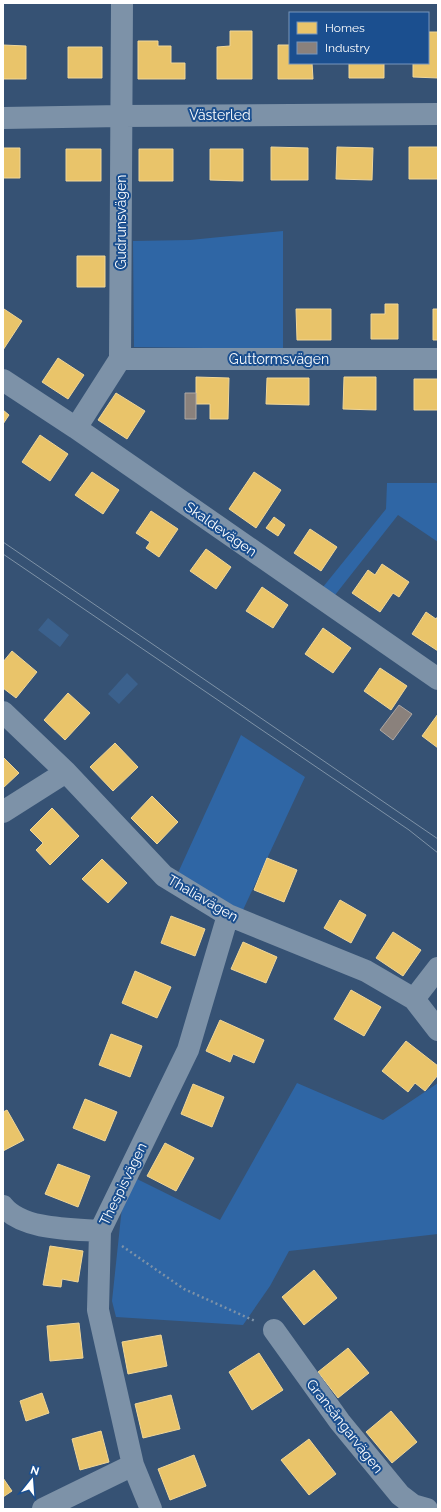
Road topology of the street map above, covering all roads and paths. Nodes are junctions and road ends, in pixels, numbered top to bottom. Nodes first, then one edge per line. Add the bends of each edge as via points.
1 (122, 3) edge
2 (438, 114) edge
3 (122, 116) junction
4 (3, 118) edge
5 (438, 359) edge
6 (120, 360) junction
7 (3, 380) edge
8 (76, 428) junction
9 (438, 678) edge
10 (3, 712) edge
11 (66, 772) junction
12 (3, 812) edge
13 (228, 915) junction
14 (438, 968) edge
15 (414, 999) junction
16 (438, 1030) edge
17 (3, 1206) edge
18 (100, 1231) junction
19 (274, 1330) joint
20 (133, 1465) junction
21 (43, 1509) edge
22 (151, 1509) edge
23 (427, 1509) edge

1 - 3 street, Gudrunsvägen
2 - 3 street, Västerled
3 - 4 street, Västerled
3 - 6 street, Gudrunsvägen
5 - 6 street, Guttormsvägen
6 - 8 street
7 - 8 street, Skaldevägen
8 - 9 street, Skaldevägen
10 - 11 street, Thaliavägen
11 - 12 street
11 - 13 street, Thaliavägen via 164,876
13 - 15 street, Thaliavägen via 366,971
13 - 18 street, Thespisvägen via 188,1050
14 - 15 street
15 - 16 street, Thaliavägen
17 - 18 street via 8,1212 31,1223 56,1228
18 - 19 path via 184,1289
18 - 20 street, Thespisvägen via 98,1310
19 - 23 street, Gransångarvägen via 340,1422 400,1495 413,1505
20 - 21 street
20 - 22 street, Thespisvägen

